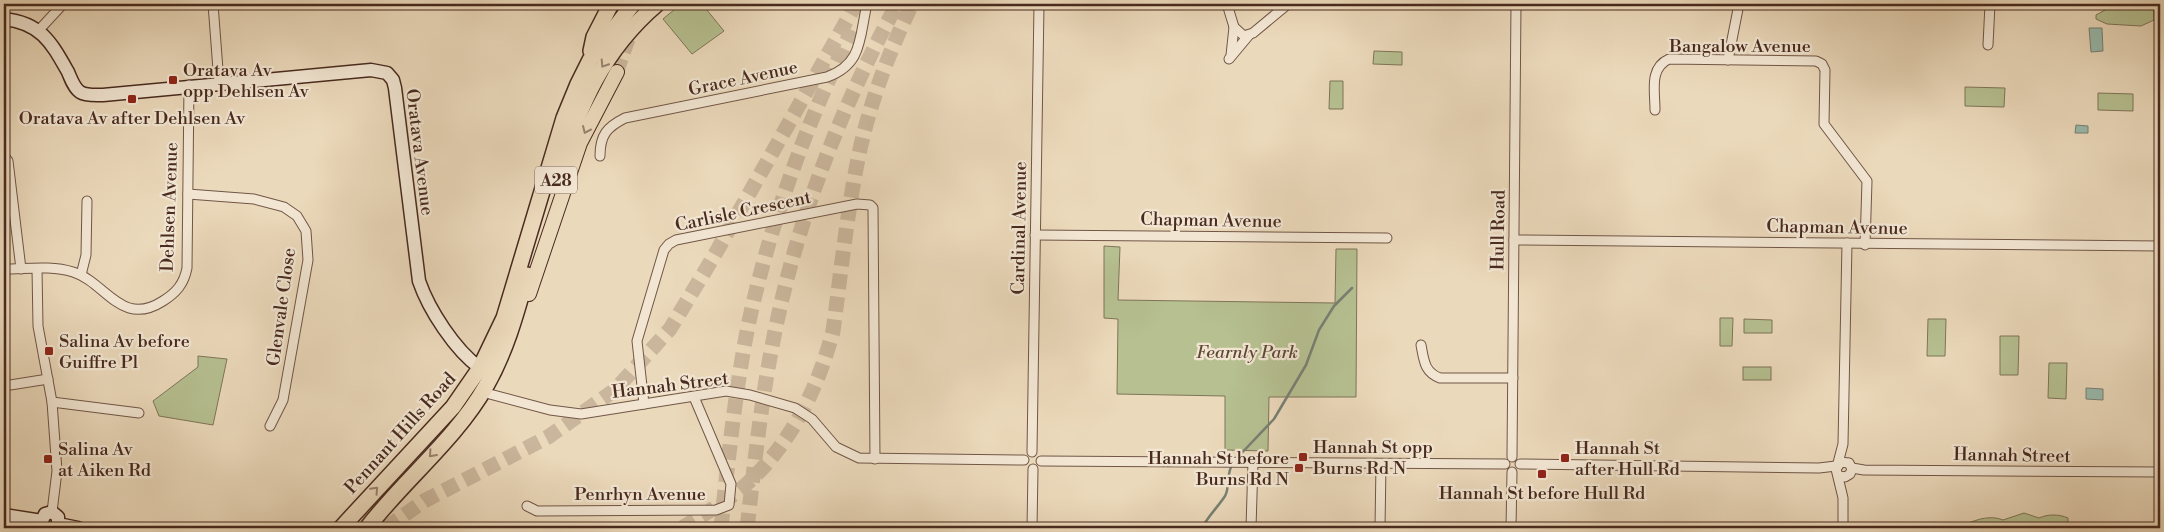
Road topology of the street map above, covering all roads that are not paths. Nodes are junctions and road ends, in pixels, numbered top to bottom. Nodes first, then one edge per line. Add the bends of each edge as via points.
1 (63, 4) edge
2 (213, 4) edge
3 (611, 4) edge
4 (633, 4) edge
5 (657, 4) edge
6 (867, 4) edge
7 (1040, 4) edge
8 (1227, 4) edge
9 (1288, 4) edge
10 (1516, 4) edge
11 (1739, 4) edge
12 (1990, 4) edge
13 (4, 19) edge
14 (1234, 28) junction
15 (39, 30) junction
16 (1249, 35) junction
17 (1988, 45) dead end
18 (590, 60) junction
19 (1728, 60) junction
20 (616, 72) tunnel mouth
21 (219, 82) junction
22 (188, 85) junction
23 (1655, 110) dead end
24 (4, 156) edge
25 (600, 156) dead end
26 (188, 194) junction
27 (86, 201) dead end
28 (1035, 235) junction
29 (1387, 238) dead end
30 (1514, 240) junction
31 (1847, 243) junction
32 (1866, 244) junction
33 (2160, 246) edge
34 (4, 269) edge
35 (20, 269) junction
36 (37, 269) junction
37 (81, 275) junction
38 (1421, 345) dead end
39 (505, 347) junction
40 (480, 368) junction
41 (48, 378) junction
42 (1513, 378) junction
43 (4, 386) edge
44 (482, 392) junction
45 (694, 397) junction
46 (52, 402) junction
47 (644, 404) junction
48 (139, 413) dead end
49 (270, 426) dead end
50 (1032, 452) junction
51 (875, 459) junction
52 (1024, 460) junction
53 (1041, 461) junction
54 (1508, 461) junction
55 (1249, 462) junction
56 (1381, 464) junction
57 (1520, 464) junction
58 (1033, 469) junction
59 (1844, 469) junction
60 (1512, 472) junction
61 (2160, 472) edge
62 (527, 506) dead end
63 (52, 512) joint
64 (4, 515) edge
65 (50, 526) edge
66 (78, 528) edge
67 (341, 528) edge
68 (367, 528) edge
69 (1032, 528) edge
70 (1251, 528) edge
71 (1380, 528) edge
72 (1511, 528) edge
73 (1843, 528) edge

1 - 15 street
2 - 21 street
3 - 18 highway via 594,37
4 - 18 highway, Pennant Hills Road / A28
5 -> 39 highway, Pennant Hills Road / A28 via 614,49 582,103
6 - 25 street, Grace Avenue via 854,59 840,72 625,118 610,125 602,136
7 - 28 street, Cardinal Avenue
8 - 14 street
9 - 16 street
10 - 30 street, Hull Road
11 - 19 street
12 - 17 street
13 - 15 street, Oratava Avenue
14 - 16 street via 1242,35
14 - 16 street via 1230,57
15 - 22 street, Oratava Avenue via 51,42 76,88 84,94 103,95
18 - 40 highway, Pennant Hills Road / A28 via 564,118 504,318
19 - 23 street, Bangalow Avenue via 1669,59 1660,63 1655,71
19 - 32 street, Bangalow Avenue via 1816,61 1822,64 1825,70 1824,124 1867,181
20 -> 39 main road via 580,142 516,330
21 - 22 street, Oratava Avenue
21 - 40 street, Oratava Avenue via 371,70 387,72 395,88 419,281 430,307 444,327 472,363
22 - 26 street, Dehlsen Avenue
24 - 35 street via 8,161
26 - 37 street, Dehlsen Avenue via 187,268 183,282 172,296 150,307 128,308 120,306
26 - 49 street, Glenvale Close via 254,199 284,207 297,216 306,231 308,260 283,400
27 - 37 street via 86,255
28 - 29 street, Chapman Avenue
28 - 50 street, Cardinal Avenue
30 - 31 street, Chapman Avenue
30 - 42 street, Hull Road
31 - 32 street, Chapman Avenue
31 - 59 street
32 - 33 street, Chapman Avenue
34 - 35 street, Dehlsen Avenue
35 - 36 street, Dehlsen Avenue
36 - 37 street, Dehlsen Avenue
36 - 41 street via 38,326
38 - 42 street via 1430,374 1440,378
39 - 44 highway, Pennant Hills Road / A28
67 -> 40 highway, Pennant Hills Road / A28 via 453,407
41 - 43 street
41 - 46 street
42 - 54 street, Hull Road
44 - 47 street, Hannah Street via 566,413 581,414
44 -> 68 highway, Pennant Hills Road / A28 via 454,429
45 - 47 street, Hannah Street
45 - 51 street, Hannah Street via 734,392 795,408 812,419 836,447 859,458
45 - 62 street, Penrhyn Avenue via 731,484 729,505 716,510 537,511
46 - 48 street
46 - 63 street via 57,479
47 - 51 street, Carlisle Crescent via 637,341 664,250 669,244 872,202
50 - 52 street
50 - 53 street via 1039,455
51 - 52 street, Hannah Street
52 - 58 street via 1027,468
53 - 55 street
53 - 58 street
54 - 56 street
54 - 57 street via 1518,459
54 - 60 street via 1506,470
55 - 56 street
55 - 70 street
56 - 71 street
57 - 59 street, Hannah Street
57 - 60 street via 1518,470
58 - 69 street
59 - 61 street, Hannah Street
59 - 73 street
60 - 72 street
63 - 65 street via 45,514
64 - 65 street
65 - 66 street

